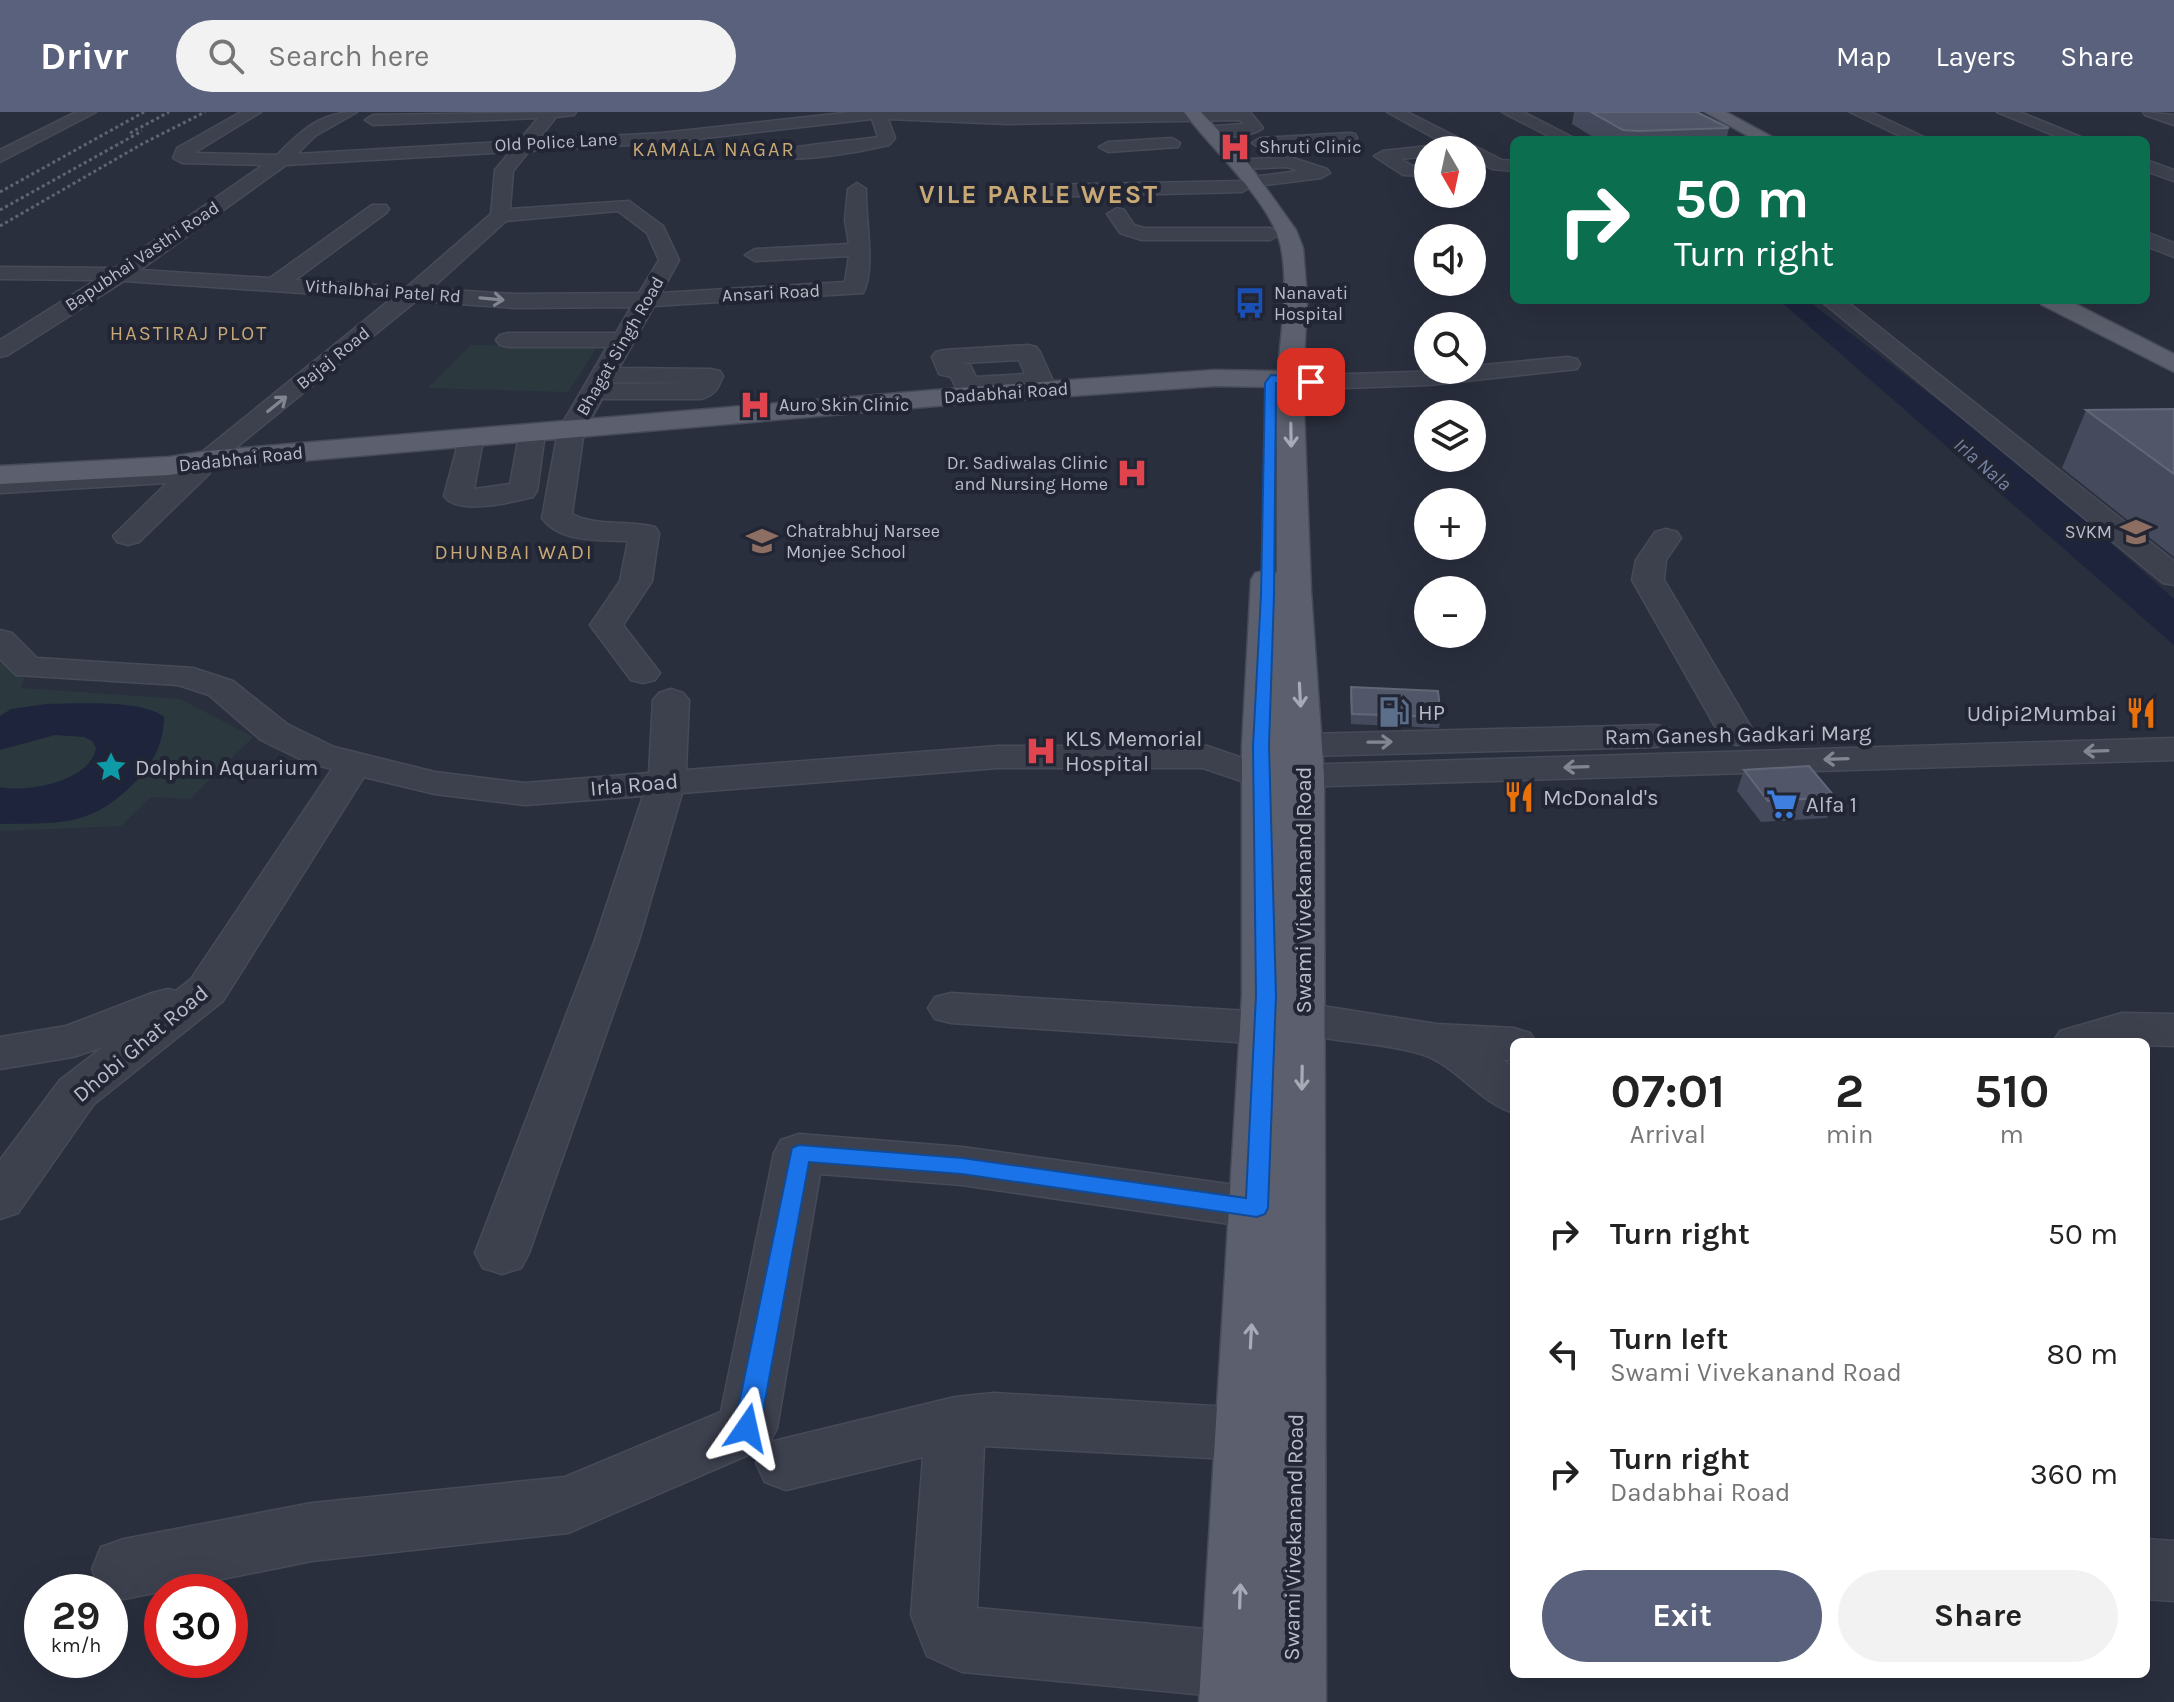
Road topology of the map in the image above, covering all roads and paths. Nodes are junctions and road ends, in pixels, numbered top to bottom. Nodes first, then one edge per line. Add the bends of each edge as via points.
1 (88, 112) edge
2 (253, 112) edge
3 (349, 112) edge
4 (1395, 112) edge
5 (1510, 112) edge
6 (1691, 112) edge
7 (1713, 112) edge
8 (1858, 112) edge
9 (2005, 112) edge
10 (2151, 112) edge
11 (877, 113) edge
12 (992, 116) edge
13 (563, 118) edge
14 (373, 120) dead end
15 (2174, 120) edge
16 (250, 134) dead end
17 (1442, 136) edge
18 (1561, 136) edge
19 (1736, 136) edge
20 (1761, 136) edge
21 (1913, 136) edge
22 (2069, 136) edge
23 (1349, 138) dead end
24 (217, 141) junction
25 (525, 143) junction
26 (1214, 143) edge
27 (1278, 144) dead end
28 (285, 146) junction
29 (1108, 147) dead end
30 (780, 153) dead end
31 (1414, 153) edge
32 (1486, 157) edge
33 (0, 159) edge
34 (1506, 165) edge
35 (1486, 166) edge
36 (2150, 167) edge
37 (1414, 171) edge
38 (2174, 176) edge
39 (2174, 182) edge
40 (2150, 184) edge
41 (857, 189) dead end
42 (1041, 191) dead end
43 (1207, 198) dead end
44 (379, 209) dead end
45 (1117, 214) dead end
46 (500, 216) junction
47 (1270, 234) junction
48 (2150, 240) edge
49 (860, 249) junction
50 (2174, 251) edge
51 (755, 255) dead end
52 (0, 273) edge
53 (119, 275) junction
54 (93, 280) junction
55 (276, 284) junction
56 (0, 288) edge
57 (414, 292) junction
58 (539, 304) junction
59 (576, 304) junction
60 (1836, 304) edge
61 (2058, 304) edge
62 (2092, 304) edge
63 (635, 321) junction
64 (598, 328) junction
65 (514, 334) dead end
66 (2174, 346) edge
67 (0, 350) edge
68 (1568, 364) dead end
69 (2174, 364) edge
70 (1287, 381) junction
71 (1050, 386) junction
72 (969, 390) junction
73 (571, 434) junction
74 (530, 443) junction
75 (469, 448) junction
76 (197, 464) junction
77 (0, 468) edge
78 (0, 475) edge
79 (0, 485) edge
80 (128, 536) dead end
81 (1666, 538) dead end
82 (2174, 576) edge
83 (4, 653) edge
84 (643, 673) dead end
85 (671, 700) dead end
86 (2174, 722) edge
87 (1737, 734) junction
88 (2174, 749) edge
89 (1282, 760) junction
90 (354, 763) junction
91 (667, 781) junction
92 (207, 990) junction
93 (951, 1008) dead end
94 (1284, 1023) junction
95 (2174, 1030) edge
96 (2090, 1038) edge
97 (1435, 1040) junction
98 (1510, 1044) edge
99 (0, 1053) edge
100 (1510, 1092) edge
101 (0, 1199) edge
102 (1257, 1208) junction
103 (502, 1253) dead end
104 (955, 1423) junction
105 (1247, 1434) junction
106 (786, 1463) dead end
107 (124, 1569) dead end
108 (2150, 1569) edge
109 (2174, 1571) edge
110 (1236, 1684) edge
111 (1290, 1702) edge

1 - 33 street
2 - 24 street
3 - 28 street, Bapubhai Vasthi Road
4 - 17 street
5 - 18 street
6 - 19 main road
7 - 20 main road
8 - 21 street
9 - 22 street
10 - 15 street
11 - 12 street, Old Police Lane
11 - 25 street, Old Police Lane via 662,138
11 - 30 street via 887,138 883,141
12 - 26 street, Old Police Lane
13 - 14 street
13 - 25 street
16 - 24 street
23 - 26 street
24 - 28 street
24 - 28 street via 183,152 182,158
25 - 28 street, Old Police Lane
25 - 46 street via 504,170
26 - 27 street
26 - 29 street
26 - 42 street
26 - 43 street
26 - 47 main road, Swami Vivekanand Road via 1261,208
26 - 70 main road, Swami Vivekanand Road via 1286,230 1292,248 1295,298
28 - 53 street, Bapubhai Vasthi Road
31 - 37 street via 1383,156
32 - 34 street
34 - 35 street
36 - 38 street
39 - 40 street
41 - 49 street via 849,226
44 - 55 street
45 - 47 street via 1127,229 1142,234
46 - 57 street, Bajaj Road
46 - 63 street, Bhagat Singh Road via 622,205 656,230 669,260
47 - 70 main road, Swami Vivekanand Road
48 - 50 street
49 - 51 street
49 - 63 street, Ansari Road via 855,288
52 - 54 street
53 - 54 street, Vithalbhai Patel Rd
53 - 55 street, Vithalbhai Patel Rd
54 - 56 street via 67,287
54 - 67 street, Bapubhai Vasthi Road
55 - 57 street, Vithalbhai Patel Rd
57 -> 58 street, Vithalbhai Patel Rd
76 -> 57 street, Bajaj Road
58 - 59 street, Vithalbhai Patel Rd
58 - 64 street via 522,323
59 - 63 street
59 - 64 street via 610,307
60 - 82 street
61 - 69 main road
62 - 66 main road
63 - 64 street
63 - 73 street, Bhagat Singh Road
64 - 65 street
68 - 70 street via 1429,378
70 - 71 main road, Dadabhai Road via 1215,378
70 - 73 main road, Dadabhai Road via 1218,382
70 - 89 main road, Swami Vivekanand Road via 1267,595
71 - 72 main road, Dadabhai Road
71 - 72 street via 1039,347 944,357 948,369 961,370
72 - 73 main road, Dadabhai Road
73 - 74 main road, Dadabhai Road
73 - 76 main road, Dadabhai Road
73 - 84 street, Bhagat Singh Road via 557,518 581,530 644,533 636,581 606,625
74 - 75 main road, Dadabhai Road
74 - 75 street via 523,491 464,499 458,496
75 - 76 main road, Dadabhai Road
76 - 77 street
76 - 78 main road
76 - 79 street
76 - 80 street, Bajaj Road
81 - 87 street via 1651,560 1648,580
83 - 90 street, Irla Road via 28,668 181,675 208,683 274,732 321,755
85 - 91 street
86 - 87 street, Ram Ganesh Gadkari Marg
89 -> 87 street, Ram Ganesh Gadkari Marg
88 -> 89 street, Ram Ganesh Gadkari Marg
89 - 91 street, Irla Road via 998,757
89 - 94 main road, Swami Vivekanand Road
90 - 91 street, Irla Road via 435,783 525,794
90 - 92 street, Dhobi Ghat Road
91 - 103 street via 617,940
92 - 99 street via 73,1041
92 - 101 street, Dhobi Ghat Road via 77,1092
93 - 94 street
94 - 97 street
94 - 102 main road, Swami Vivekanand Road
94 -> 111 main road, Swami Vivekanand Road
95 - 96 street via 2122,1029
97 - 98 street
97 - 100 street
105 -> 102 main road, Swami Vivekanand Road
102 - 107 street via 962,1166 799,1153 747,1428 568,1505 312,1532
104 - 105 street via 994,1419
104 - 106 street
104 - 110 street via 944,1615 950,1633
110 -> 105 main road, Swami Vivekanand Road
108 - 109 street

